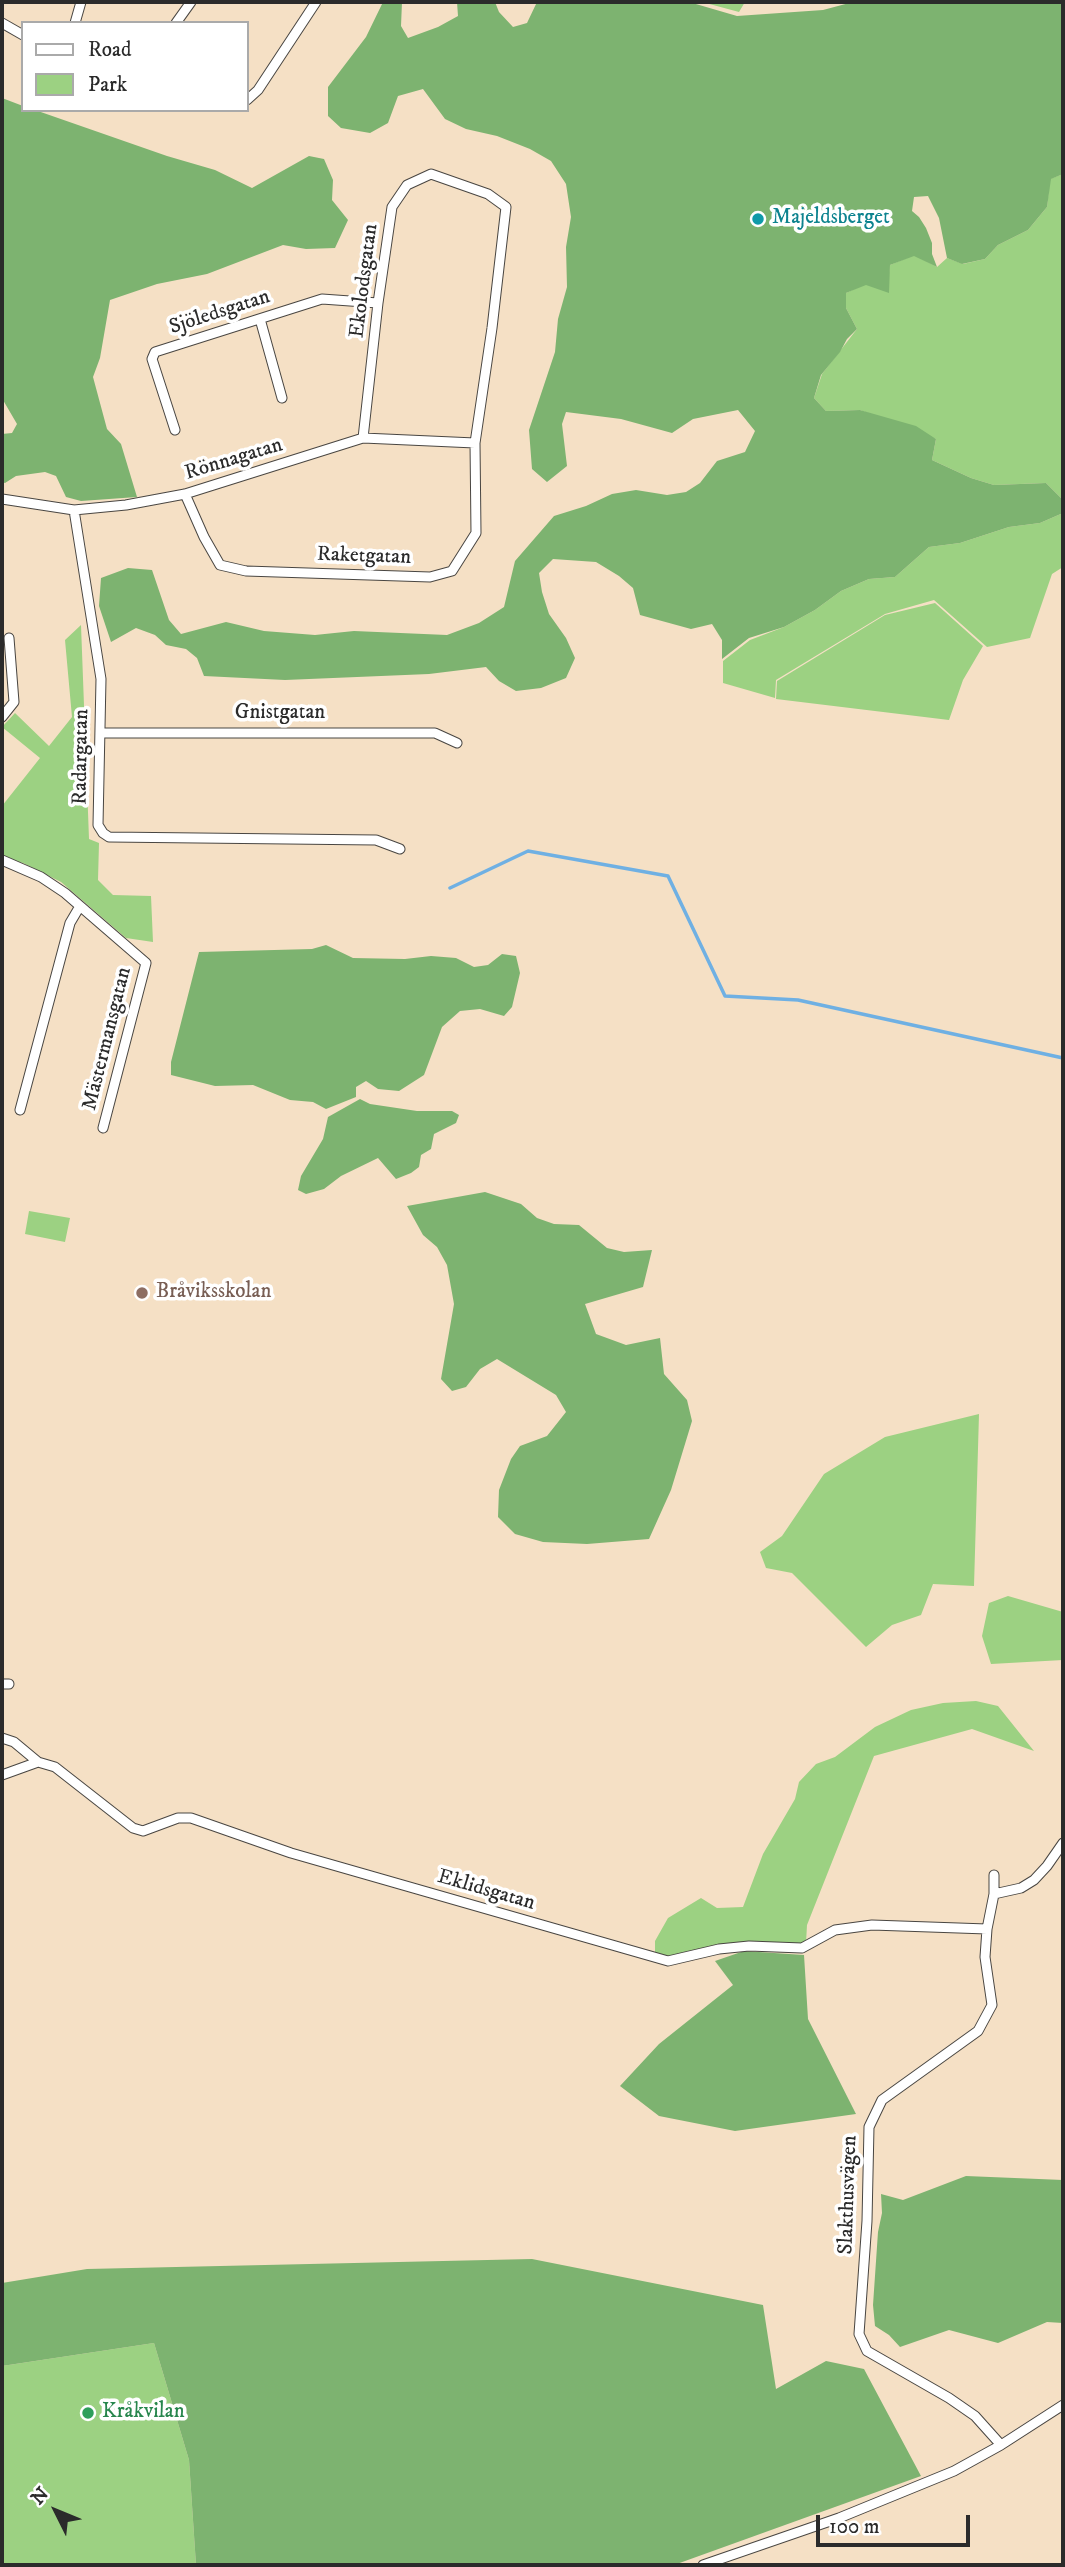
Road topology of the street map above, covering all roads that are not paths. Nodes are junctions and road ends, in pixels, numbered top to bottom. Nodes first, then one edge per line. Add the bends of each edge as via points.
1 (81, 2) edge
2 (191, 2) edge
3 (316, 2) edge
4 (76, 21) edge
5 (177, 21) edge
6 (2, 23) edge
7 (21, 34) edge
8 (248, 99) edge
9 (378, 303) junction
10 (260, 319) junction
11 (282, 398) dead end
12 (175, 430) dead end
13 (363, 438) junction
14 (475, 443) junction
15 (185, 494) junction
16 (2, 499) edge
17 (74, 510) junction
18 (9, 638) dead end
19 (2, 717) edge
20 (101, 733) junction
21 (457, 744) dead end
22 (400, 849) dead end
23 (2, 860) edge
24 (80, 906) junction
25 (20, 1110) dead end
26 (103, 1128) dead end
27 (2, 1738) edge
28 (37, 1762) junction
29 (2, 1774) edge
30 (1063, 1843) edge
31 (994, 1875) dead end
32 (994, 1894) junction
33 (987, 1929) junction
34 (1063, 2405) edge
35 (1001, 2445) junction
36 (703, 2565) edge

1 - 4 street
2 - 5 street
3 - 8 street
6 - 7 street
9 - 10 street, Sjöledsgatan via 322,299
9 - 13 street, Ekolodsgatan
9 - 14 street, Ekolodsgatan via 392,207 407,185 431,174 488,194 506,207
10 - 11 street
10 - 12 street, Sjöledsgatan via 155,352 152,359
13 - 14 street, Rönnagatan
13 - 15 street, Rönnagatan
14 - 15 street, Raketgatan via 476,533 452,571 430,577 246,571 220,565
15 - 17 street, Rönnagatan
16 - 17 street, Rönnagatan
17 - 20 street, Radargatan via 101,679
18 - 19 street via 14,702
20 - 21 street, Gnistgatan via 435,733
20 - 22 street, Radargatan via 99,825 109,837 376,840
23 - 24 street, Mästermansgatan via 41,877
24 - 25 street via 70,923
24 - 26 street, Mästermansgatan via 146,963
27 - 28 street, Eklidsgatan
28 - 29 street
28 - 33 street, Eklidsgatan via 55,1768 133,1828 143,1831 191,1818 291,1853 668,1961 739,1947 802,1948 835,1930 872,1925
30 - 32 street via 1034,1880
31 - 32 street, Slakthusvägen
32 - 33 street, Slakthusvägen
33 - 35 street, Slakthusvägen via 985,1958 992,2005 978,2031 882,2100 869,2127 859,2334 867,2351 958,2404
34 - 35 street
35 - 36 street via 954,2471 839,2518

